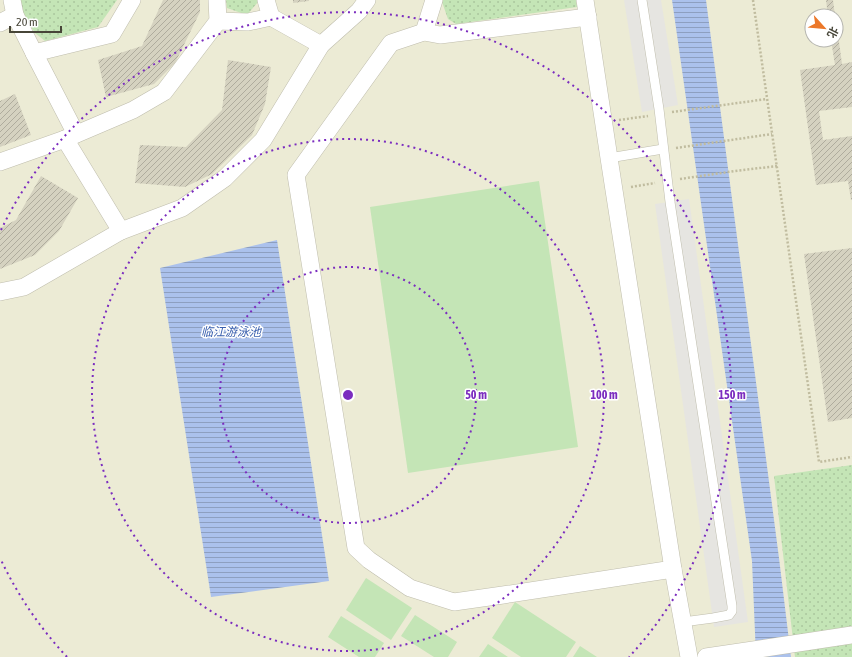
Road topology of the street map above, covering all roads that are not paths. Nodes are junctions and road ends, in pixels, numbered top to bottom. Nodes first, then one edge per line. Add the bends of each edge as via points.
1 (132, 0) edge
2 (217, 0) edge
3 (266, 0) edge
4 (367, 0) edge
5 (434, 0) edge
6 (585, 0) edge
7 (642, 0) edge
8 (13, 8) edge
9 (270, 17) junction
10 (588, 17) junction
11 (218, 21) junction
12 (0, 23) edge
13 (424, 32) junction
14 (321, 45) junction
15 (34, 54) junction
16 (70, 136) junction
17 (663, 150) junction
18 (609, 158) junction
19 (0, 162) edge
20 (122, 231) junction
21 (0, 292) edge
22 (674, 568) junction
23 (683, 622) junction
24 (852, 635) edge
25 (689, 657) edge
26 (706, 657) edge

1 - 15 street via 112,34
2 - 11 street
3 - 9 street
4 - 14 street via 359,11
5 - 13 street
6 - 10 street
7 - 17 lane
8 - 12 street
8 - 15 street
9 - 11 street via 248,22
9 - 14 street
10 - 13 street via 440,35
10 - 18 street
11 - 16 street via 164,92 133,110
13 - 22 street via 391,44 296,175 356,548 410,588 454,602
14 - 20 street via 263,140 224,178 182,208
15 - 16 street
16 - 19 street
16 - 20 street
17 - 18 lane
17 - 23 lane via 732,606 729,615
18 - 22 street
20 - 21 street via 24,287
22 - 23 street
23 - 25 street
24 - 26 street

